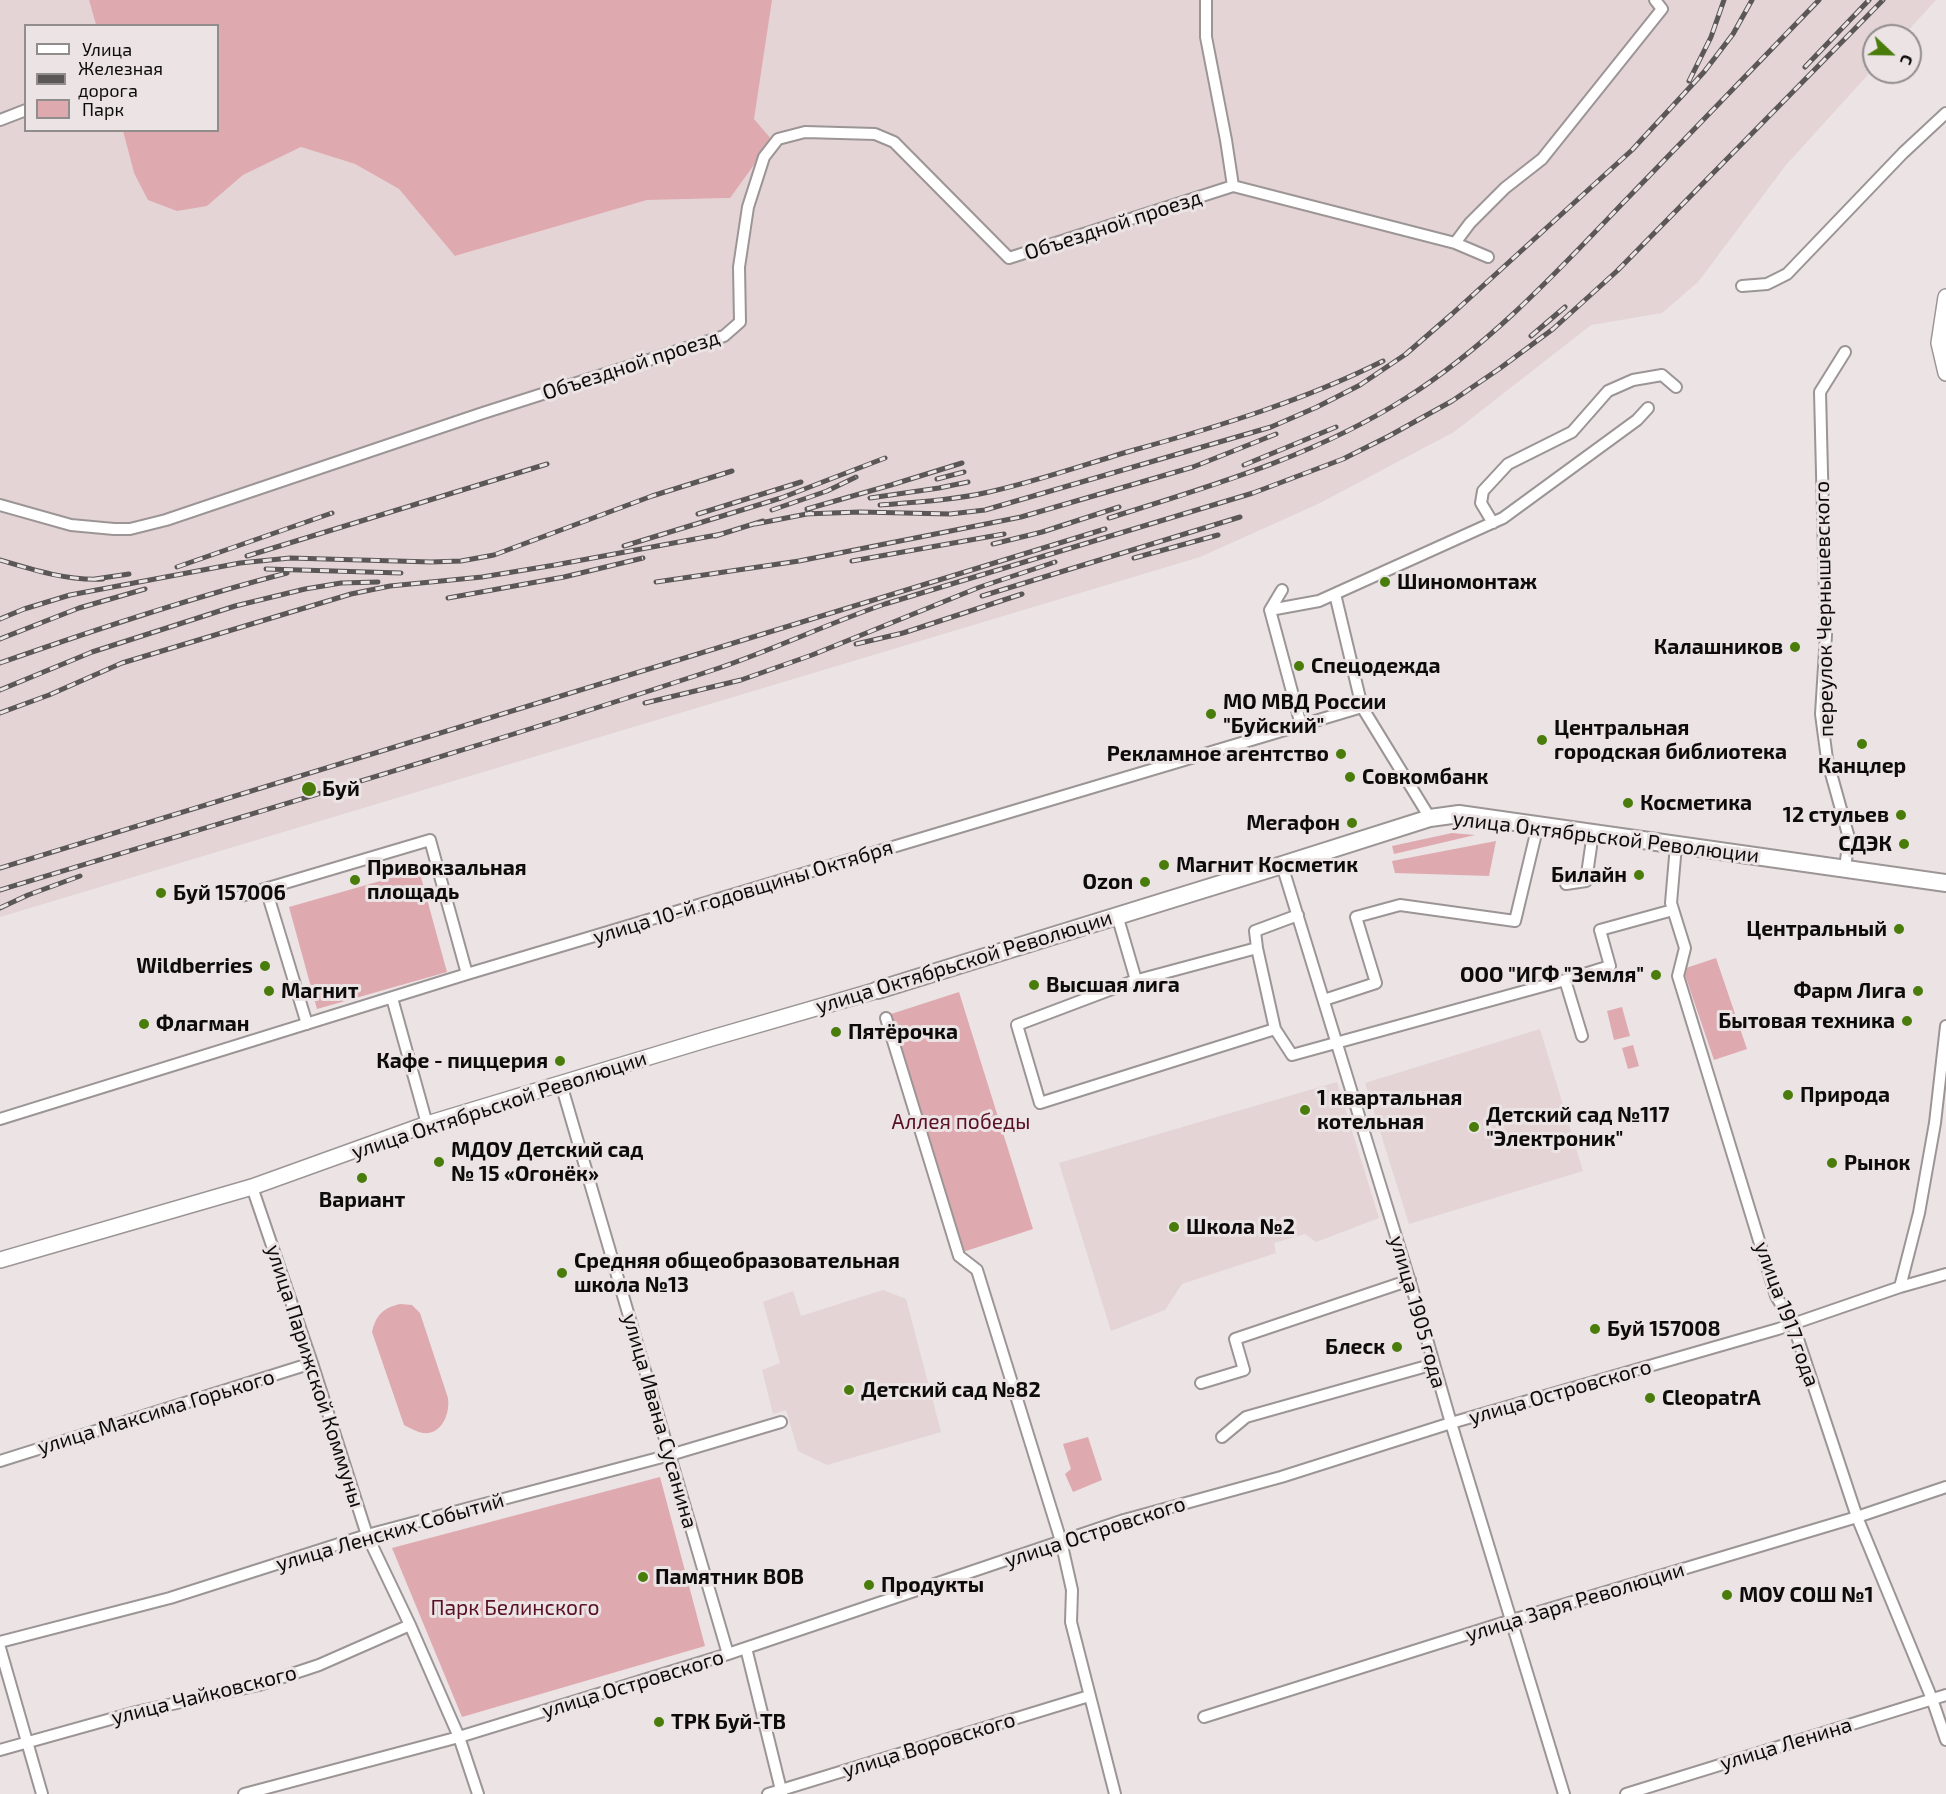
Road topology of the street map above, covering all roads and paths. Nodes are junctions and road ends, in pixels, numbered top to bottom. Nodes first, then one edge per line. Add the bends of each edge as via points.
1 (1206, 0) edge
2 (1659, 4) edge
3 (24, 111) edge
4 (1946, 113) edge
5 (0, 120) edge
6 (1233, 186) junction
7 (1455, 243) junction
8 (1488, 257) dead end
9 (1742, 286) dead end
10 (1946, 297) edge
11 (1845, 352) dead end
12 (1946, 374) edge
13 (1676, 387) dead end
14 (1648, 408) dead end
15 (0, 505) edge
16 (1493, 523) junction
17 (1282, 590) dead end
18 (1335, 594) junction
19 (1270, 610) junction
20 (1362, 707) junction
21 (1301, 725) junction
22 (1430, 818) junction
23 (1538, 825) junction
24 (1593, 833) junction
25 (1676, 845) junction
26 (1282, 866) junction
27 (1845, 868) junction
28 (1946, 883) edge
29 (1566, 884) dead end
30 (266, 889) junction
31 (241, 896) dead end
32 (1674, 910) junction
33 (1117, 915) junction
34 (1298, 915) junction
35 (1257, 948) junction
36 (466, 974) junction
37 (1565, 980) junction
38 (1134, 981) junction
39 (878, 990) joint
40 (392, 998) junction
41 (1324, 1000) junction
42 (886, 1018) dead end
43 (307, 1024) junction
44 (1946, 1026) edge
45 (1275, 1029) junction
46 (1582, 1036) dead end
47 (1337, 1044) junction
48 (561, 1084) junction
49 (0, 1119) edge
50 (427, 1124) junction
51 (252, 1187) junction
52 (0, 1260) edge
53 (1946, 1274) edge
54 (1410, 1280) junction
55 (1900, 1287) junction
56 (1794, 1324) junction
57 (312, 1363) junction
58 (1434, 1364) junction
59 (1200, 1383) dead end
60 (781, 1422) dead end
61 (1451, 1423) junction
62 (1222, 1437) dead end
63 (670, 1455) junction
64 (0, 1461) edge
65 (1946, 1487) edge
66 (1857, 1517) junction
67 (367, 1535) junction
68 (1061, 1541) junction
69 (1509, 1620) junction
70 (410, 1625) junction
71 (0, 1642) edge
72 (0, 1648) edge
73 (746, 1648) junction
74 (728, 1654) junction
75 (1946, 1695) edge
76 (1089, 1696) junction
77 (1932, 1699) junction
78 (1204, 1717) dead end
79 (459, 1737) junction
80 (1946, 1740) edge
81 (27, 1742) junction
82 (0, 1750) edge
83 (782, 1792) edge
84 (42, 1794) edge
85 (244, 1794) edge
86 (478, 1794) edge
87 (768, 1794) edge
88 (1115, 1794) edge
89 (1564, 1794) edge
90 (1626, 1794) edge

1 - 6 street via 1206,37
2 - 7 street via 1542,159 1505,188
3 - 5 street
4 - 9 street via 1787,274 1767,284
6 - 7 street
6 - 15 street, Объездной проезд via 1009,258 894,142 875,134 805,132 778,139 764,157 748,207 739,267 740,322 724,336 130,529 71,525
7 - 8 street
10 - 12 street via 1939,343
11 - 27 street, переулок Чернышевского via 1820,392 1826,635 1821,714 1827,759 1849,838
13 - 16 street via 1662,375 1633,380 1608,392 1572,432 1508,464 1483,491 1481,503
14 - 16 street via 1637,420
16 - 18 street
17 - 19 street
18 - 19 street
18 - 20 street
19 - 21 street
20 - 21 street, улица 10-й годовщины Октября
20 - 22 street
21 - 36 street, улица 10-й годовщины Октября
22 - 23 main road, улица Октябрьской Революции via 1460,814
22 - 26 main road, улица Октябрьской Революции
23 - 24 main road, улица Октябрьской Революции
23 - 41 street via 1515,921 1400,905 1356,917 1376,983
24 - 25 main road, улица Октябрьской Революции
24 - 29 street via 1586,881
25 - 27 main road, улица Октябрьской Революции
25 - 32 street, улица 1917 года via 1671,903
26 - 33 main road, улица Октябрьской Революции
26 - 34 street, улица 1905 года
27 - 28 main road, улица Октябрьской Революции
30 - 31 street
30 - 36 street via 430,840
30 - 43 street
32 - 37 street via 1600,930 1610,966
32 - 56 street, улица 1917 года via 1685,948 1678,976 1776,1296
33 - 38 street
33 - 39 main road, улица Октябрьской Революции
34 - 35 street via 1255,931
34 - 41 street, улица 1905 года
35 - 38 street
35 - 45 street
36 - 40 street, улица 10-й годовщины Октября
37 - 46 street
37 - 47 street
38 - 45 street via 1017,1025 1040,1103
39 - 48 street, улица Октябрьской Революции
40 - 43 street, улица 10-й годовщины Октября
40 - 50 street
41 - 47 street, улица 1905 года
42 - 68 street via 959,1256 977,1270
43 - 49 street, улица 10-й годовщины Октября
44 - 55 street via 1935,1123 1919,1213
45 - 47 street via 1292,1056
47 - 54 street, улица 1905 года
48 - 50 street, улица Октябрьской Революции
48 - 63 street, улица Ивана Сусанина
50 - 51 street, улица Октябрьской Революции
51 - 52 street, улица Октябрьской Революции
51 - 57 street, улица Парижской Коммуны
53 - 55 street, улица Островского
54 - 58 street, улица 1905 года
54 - 59 street via 1235,1339 1244,1370
55 - 56 street, улица Островского
56 - 61 street, улица Островского
56 - 66 street, улица 1917 года
57 - 64 street, улица Максима Горького
57 - 67 street, улица Парижской Коммуны
58 - 61 street, улица 1905 года
58 - 62 street via 1246,1417
60 - 63 street, улица Ленских Событий
61 - 68 street, улица Островского
61 - 69 street, улица 1905 года
63 - 67 street, улица Ленских Событий
63 - 74 street, улица Ивана Сусанина
65 - 66 street, улица Заря Революции
66 - 69 street, улица Заря Революции
66 - 77 street, улица 1917 года
67 - 70 street, улица Парижской Коммуны
67 - 71 street, улица Ленских Событий via 170,1598
68 - 73 street, улица Островского
68 - 76 street via 1072,1590 1071,1622
69 - 78 street, улица Заря Революции
69 - 89 street, улица 1905 года
70 - 79 street, улица Парижской Коммуны
70 - 81 street, улица Чайковского via 319,1665 259,1685 136,1712
72 - 81 street
73 - 74 street, улица Островского
73 - 83 street
74 - 79 street, улица Островского
75 - 77 street, улица Ленина
76 - 83 street, улица Воровского
76 - 88 street
77 - 80 street, улица 1917 года
77 - 90 street, улица Ленина
79 - 85 street, улица Островского
79 - 86 street, улица Парижской Коммуны
81 - 82 street, улица Чайковского
81 - 84 street
83 - 87 street, улица Воровского

